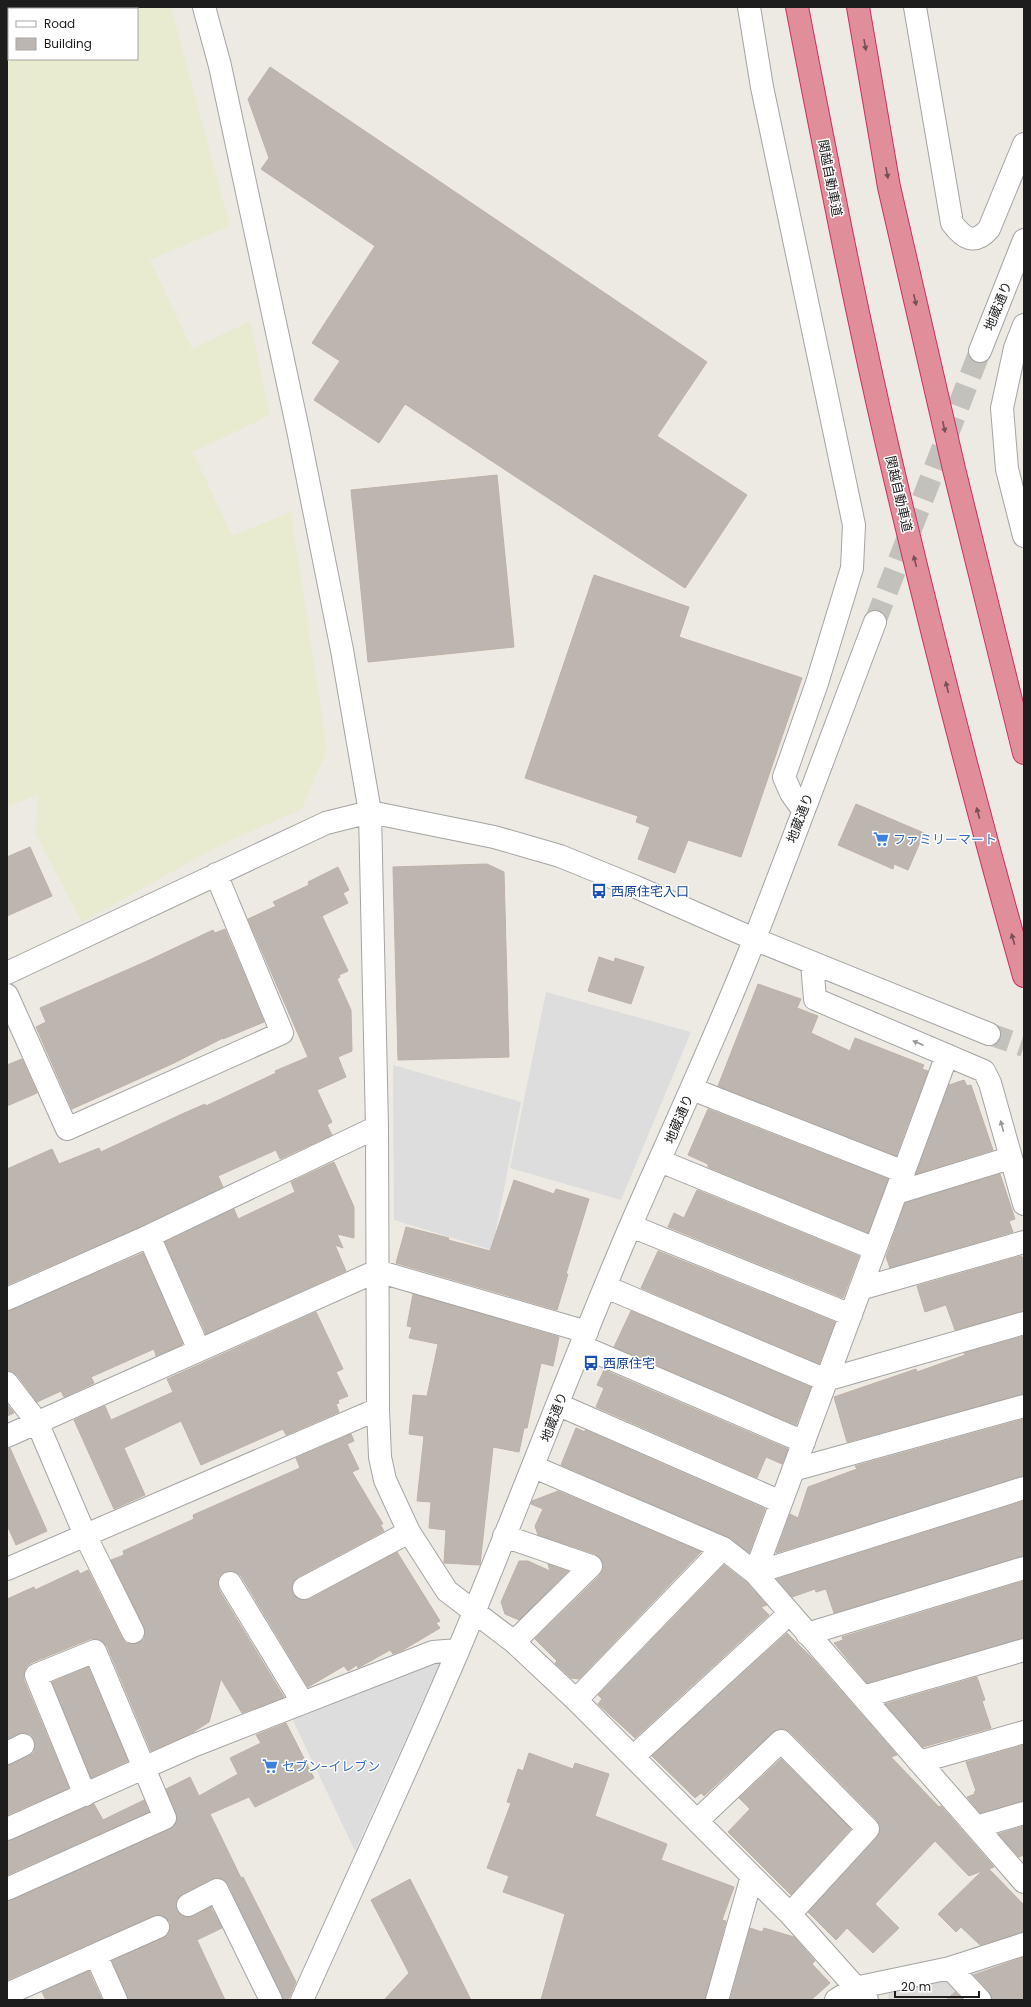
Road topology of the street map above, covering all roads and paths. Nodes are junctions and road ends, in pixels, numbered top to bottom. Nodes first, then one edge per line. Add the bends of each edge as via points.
1 (204, 7) edge
2 (749, 7) edge
3 (797, 7) edge
4 (858, 7) edge
5 (915, 7) edge
6 (1024, 144) edge
7 (1024, 240) edge
8 (1024, 325) edge
9 (980, 351) tunnel mouth
10 (1024, 536) edge
11 (875, 622) tunnel mouth
12 (1024, 753) edge
13 (803, 810) junction
14 (370, 812) junction
15 (216, 874) junction
16 (754, 940) junction
17 (812, 963) junction
18 (7, 973) edge
19 (1024, 976) edge
20 (7, 995) edge
21 (989, 1034) tunnel mouth
22 (947, 1055) junction
23 (692, 1089) junction
24 (376, 1128) junction
25 (1010, 1158) junction
26 (660, 1161) junction
27 (904, 1172) junction
28 (896, 1193) junction
29 (1024, 1204) edge
30 (631, 1226) junction
31 (149, 1236) junction
32 (1024, 1242) edge
33 (875, 1249) junction
34 (376, 1271) junction
35 (606, 1287) junction
36 (860, 1289) junction
37 (7, 1299) edge
38 (850, 1315) junction
39 (1024, 1323) edge
40 (584, 1339) junction
41 (199, 1350) junction
42 (826, 1380) junction
43 (7, 1383) edge
44 (559, 1404) junction
45 (1024, 1406) edge
46 (378, 1409) junction
47 (37, 1422) junction
48 (7, 1436) edge
49 (804, 1442) junction
50 (534, 1467) junction
51 (793, 1470) junction
52 (1024, 1488) edge
53 (781, 1502) junction
54 (409, 1532) junction
55 (85, 1535) junction
56 (504, 1536) junction
57 (723, 1548) junction
58 (1024, 1568) edge
59 (7, 1569) edge
60 (755, 1573) junction
61 (230, 1583) dead end
62 (304, 1588) dead end
63 (474, 1611) junction
64 (790, 1614) junction
65 (133, 1632) dead end
66 (807, 1634) junction
67 (514, 1642) junction
68 (458, 1650) junction
69 (1024, 1650) edge
70 (863, 1698) junction
71 (576, 1700) junction
72 (303, 1703) junction
73 (1024, 1732) edge
74 (633, 1757) junction
75 (919, 1762) junction
76 (144, 1768) junction
77 (84, 1795) junction
78 (1024, 1813) edge
79 (698, 1821) junction
80 (976, 1827) junction
81 (7, 1829) edge
82 (752, 1876) junction
83 (1024, 1882) edge
84 (7, 1889) edge
85 (188, 1905) dead end
86 (790, 1914) junction
87 (158, 1927) dead end
88 (1024, 1944) edge
89 (96, 1955) junction
90 (950, 1968) junction
91 (7, 1994) edge
92 (861, 1994) edge
93 (116, 2000) edge
94 (271, 2000) edge
95 (302, 2000) edge
96 (718, 2000) edge
97 (836, 2000) edge
98 (980, 2000) edge

1 - 14 street via 220,66 298,430 342,650
2 - 13 street via 762,87 854,525 852,568 817,683 784,777
19 -> 3 highway, 関越自動車道 via 979,815 896,485 833,196
4 -> 12 highway via 891,194 954,469
5 - 6 street via 952,223 962,236 973,239 983,236 989,229
7 - 9 street, 地蔵通り
8 - 10 street via 1015,348 1002,408 1007,469
11 - 13 street, 地蔵通り
13 - 16 street, 地蔵通り
14 - 15 street via 326,823
14 - 16 street via 494,837 560,856 636,886
14 - 24 street
15 - 18 street
15 - 20 street via 282,1033 67,1129
16 - 17 street
16 - 23 street, 地蔵通り
17 - 21 street
22 -> 17 street via 815,999
25 -> 22 street via 990,1083 984,1071
22 - 27 street
23 - 26 street, 地蔵通り
23 - 27 street
24 - 31 street
24 - 34 street
25 - 28 street
25 - 29 street
26 - 30 street, 地蔵通り
26 - 33 street
27 - 28 street
28 - 33 street
30 - 35 street, 地蔵通り
30 - 38 street
31 - 37 street
31 - 41 street
32 - 36 street
33 - 36 street
34 - 40 street
34 - 41 street
34 - 46 street
35 - 40 street, 地蔵通り
35 - 42 street
36 - 38 street
38 - 42 street
39 - 42 street
40 - 44 street, 地蔵通り
40 - 49 street
41 - 47 street
42 - 49 street
43 - 47 street
44 - 50 street, 地蔵通り
44 - 53 street
45 - 51 street
46 - 54 street via 380,1458 385,1480
46 - 55 street
47 - 48 street
47 - 55 street
49 - 51 street
50 - 56 street, 地蔵通り
50 - 57 street
51 - 53 street
52 - 60 street
53 - 60 street
54 - 62 street
54 - 63 street via 447,1591
55 - 59 street
55 - 65 street
56 - 63 street, 地蔵通り
56 - 67 street via 591,1566
57 - 60 street
57 - 71 street
58 - 66 street
60 - 64 street
61 - 72 street
63 - 67 street
63 - 68 street, 地蔵通り
64 - 66 street
64 - 74 street
66 - 70 street
67 - 71 street
68 - 72 street via 433,1652
68 - 95 street, 地蔵通り
69 - 70 street
70 - 75 street
71 - 74 street
72 - 76 street
73 - 75 street
74 - 79 street
75 - 80 street
76 - 77 street
76 - 77 street via 95,1651 36,1674
76 - 84 street via 165,1818
77 - 81 street
78 - 80 street
79 - 82 street
79 - 86 street via 781,1741 868,1829
80 - 83 street
82 - 86 street
82 - 96 street
85 - 94 street via 217,1890
86 - 92 street
87 - 89 street
88 - 90 street
89 - 91 street
89 - 93 street
90 - 92 street
90 - 98 street
92 - 97 street

